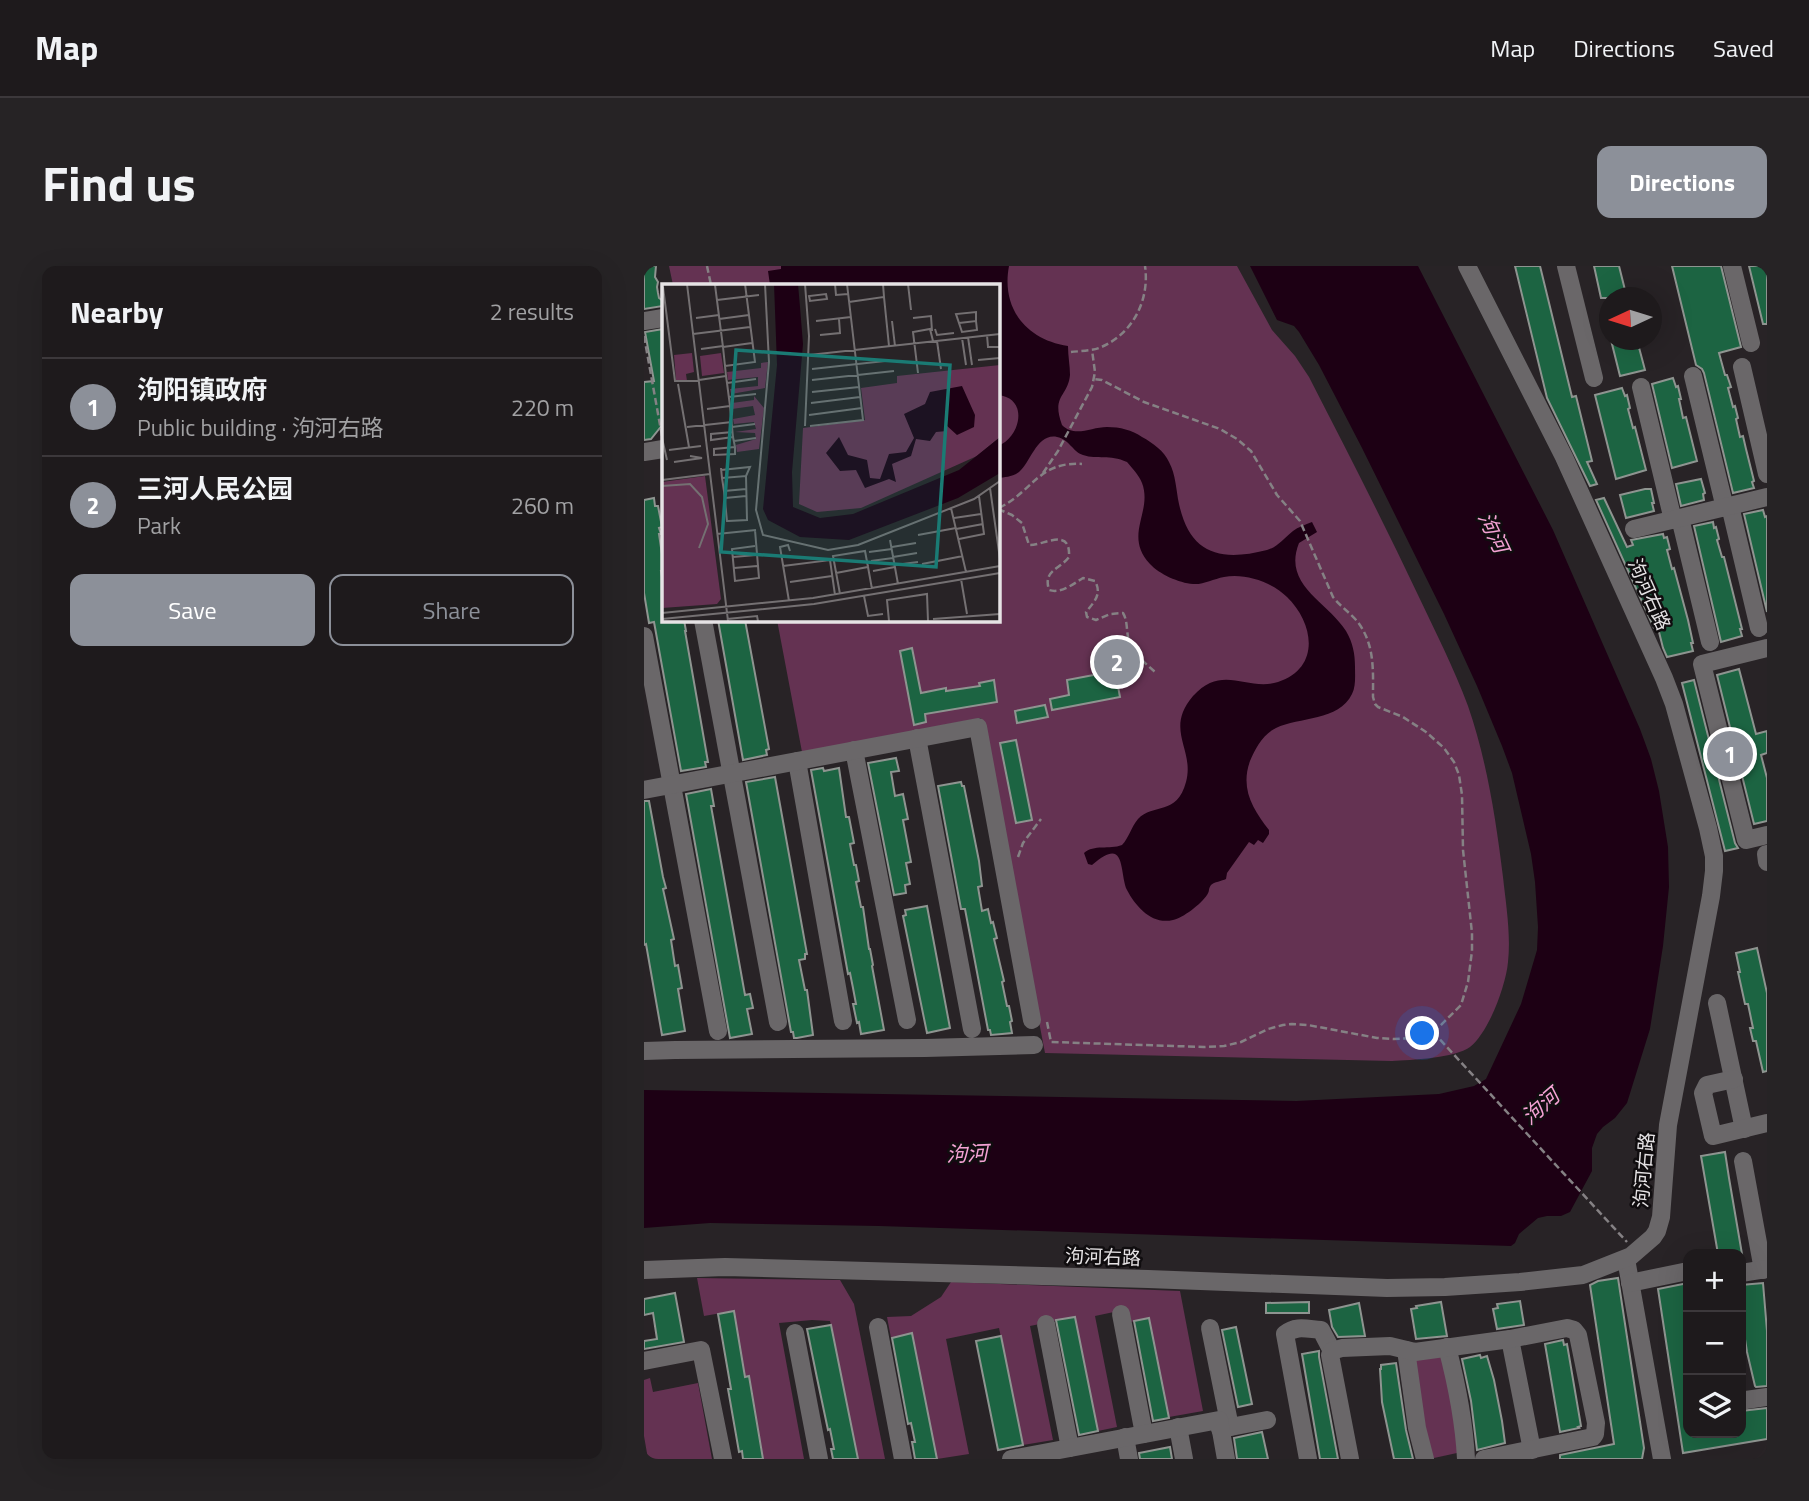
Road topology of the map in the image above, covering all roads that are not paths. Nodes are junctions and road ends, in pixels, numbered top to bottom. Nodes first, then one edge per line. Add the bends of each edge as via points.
1 (1467, 266) edge
2 (1566, 266) edge
3 (1732, 266) edge
4 (662, 317) edge
5 (644, 321) edge
6 (1751, 343) dead end
7 (1742, 368) dead end
8 (1693, 376) dead end
9 (1594, 378) dead end
10 (1641, 387) dead end
11 (662, 446) edge
12 (644, 452) edge
13 (1767, 474) edge
14 (1767, 497) edge
15 (1728, 507) junction
16 (1677, 519) junction
17 (1634, 529) dead end
18 (703, 621) edge
19 (1759, 628) dead end
20 (644, 636) edge
21 (1710, 642) dead end
22 (1767, 648) edge
23 (917, 738) junction
24 (855, 750) junction
25 (797, 761) junction
26 (732, 774) junction
27 (672, 785) junction
28 (644, 790) edge
29 (1767, 835) edge
30 (1767, 854) edge
31 (1767, 862) edge
32 (1717, 1003) dead end
33 (1039, 1018) road end
34 (907, 1020) dead end
35 (843, 1021) dead end
36 (778, 1022) dead end
37 (972, 1029) dead end
38 (718, 1031) dead end
39 (1034, 1045) dead end
40 (644, 1051) edge
41 (1734, 1079) junction
42 (1767, 1123) edge
43 (1744, 1129) junction
44 (1743, 1161) dead end
45 (1631, 1255) junction
46 (1765, 1269) edge
47 (644, 1270) edge
48 (1683, 1272) edge
49 (1746, 1272) edge
50 (1630, 1283) junction
51 (1121, 1314) dead end
52 (1046, 1324) dead end
53 (878, 1327) dead end
54 (1210, 1328) dead end
55 (795, 1333) dead end
56 (1510, 1339) junction
57 (1447, 1348) junction
58 (1406, 1350) junction
59 (1332, 1351) junction
60 (644, 1361) edge
61 (1767, 1397) edge
62 (1746, 1400) edge
63 (1268, 1420) dead end
64 (1178, 1427) junction
65 (1225, 1428) junction
66 (1144, 1434) junction
67 (1125, 1437) junction
68 (1070, 1448) junction
69 (1532, 1450) junction
70 (1097, 1451) edge
71 (1040, 1456) edge
72 (723, 1459) edge
73 (819, 1459) edge
74 (903, 1459) edge
75 (1011, 1459) edge
76 (1129, 1459) edge
77 (1184, 1459) edge
78 (1226, 1459) edge
79 (1308, 1459) edge
80 (1350, 1459) edge
81 (1425, 1459) edge
82 (1465, 1459) edge
83 (1484, 1459) edge
84 (1662, 1459) edge

1 - 45 street, 泃河右路 via 1564,457 1664,678 1714,856 1711,896 1668,1125 1661,1217 1653,1237
2 - 9 street
3 - 6 street
4 - 5 street
7 - 13 street
8 - 15 street
10 - 16 street
11 - 12 street
14 - 15 street
15 - 16 street
15 - 19 street
16 - 17 street
16 - 21 street
18 - 26 street
20 - 27 street
22 - 29 street via 1702,664 1746,841
23 - 24 street
23 - 33 street via 978,726
23 - 37 street
24 - 25 street
24 - 34 street
25 - 26 street
25 - 35 street
26 - 27 street
26 - 36 street
27 - 28 street
27 - 38 street
30 - 31 street
32 - 41 street
39 - 40 street
41 - 43 street
41 - 43 street via 1707,1085 1703,1093 1713,1136
42 - 43 street
44 - 46 street
45 - 47 street, 泃河右路 via 1583,1275 1558,1279 1387,1288 725,1267
45 - 50 street
46 - 49 street
48 - 50 street
50 - 84 street
51 - 66 street
52 - 68 street
53 - 74 street
54 - 65 street
55 - 73 street
56 - 57 street
56 - 69 street
56 - 69 street via 1574,1330 1596,1423 1590,1439
57 - 58 street
57 - 82 street via 1464,1427
58 - 59 street via 1390,1346
58 - 81 street
59 - 79 street via 1321,1330 1298,1328 1285,1335
59 - 80 street
60 - 72 street via 701,1350
61 - 62 street
63 - 65 street
64 - 65 street via 1219,1420
64 - 66 street
64 - 77 street
65 - 78 street
66 - 67 street
67 - 70 street
67 - 76 street
68 - 70 street
68 - 71 street
69 - 83 street
71 - 75 street

